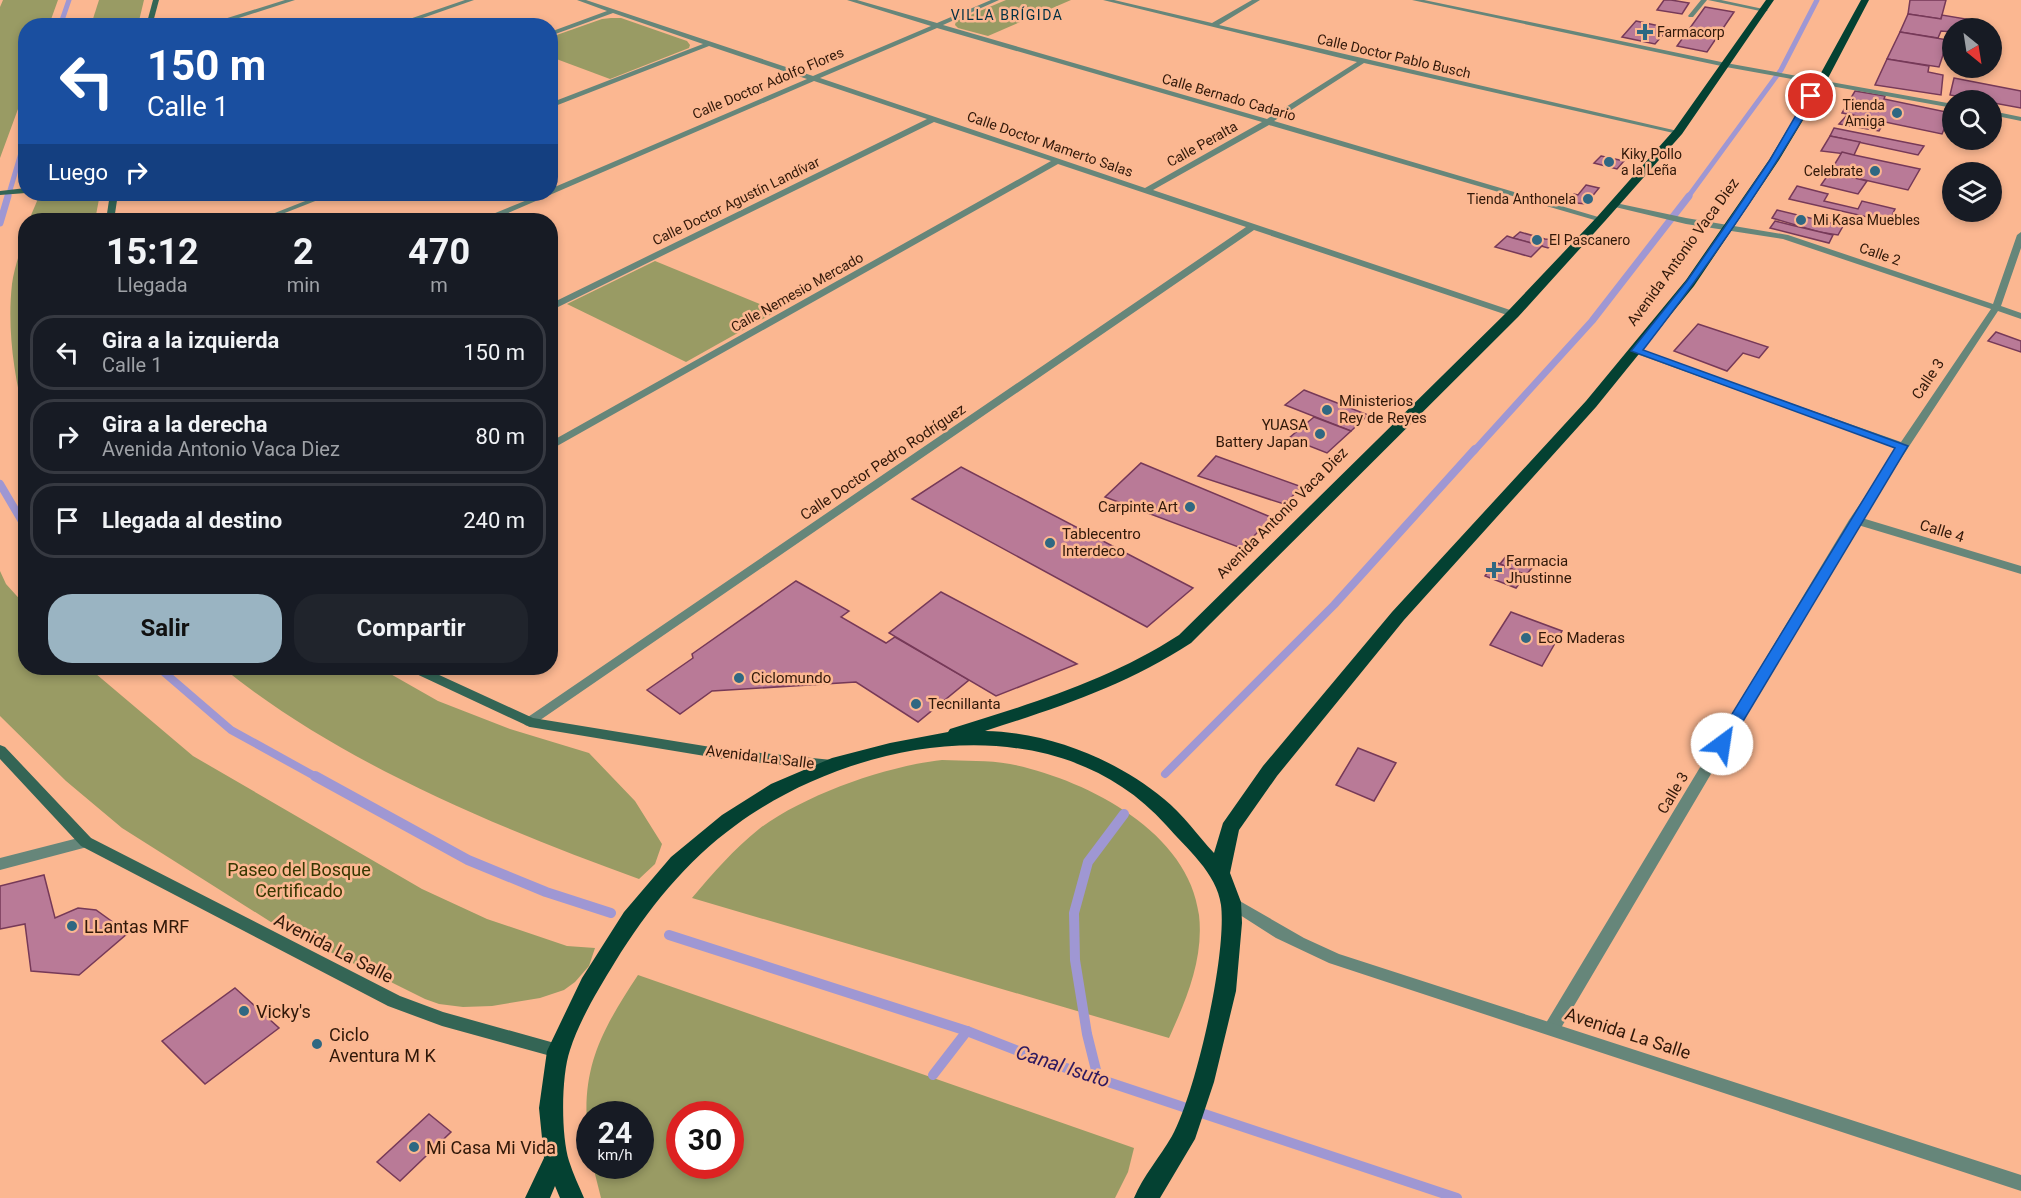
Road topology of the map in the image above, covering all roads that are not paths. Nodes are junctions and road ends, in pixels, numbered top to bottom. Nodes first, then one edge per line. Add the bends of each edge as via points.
1 (156, 0) edge
2 (291, 0) edge
3 (471, 0) edge
4 (580, 0) edge
5 (850, 0) edge
6 (996, 0) edge
7 (1106, 0) edge
8 (1257, 0) edge
9 (1415, 0) edge
10 (1704, 0) edge
11 (1711, 0) edge
12 (1865, 0) edge
13 (1767, 5) edge
14 (613, 11) junction
15 (1691, 16) dead end
16 (151, 18) edge
17 (232, 18) edge
18 (416, 18) edge
19 (937, 25) junction
20 (1212, 26) junction
21 (558, 31) edge
22 (708, 44) junction
23 (1363, 61) junction
24 (1726, 65) junction
25 (811, 79) junction
26 (1814, 81) junction
27 (558, 103) edge
28 (1942, 104) edge
29 (2002, 116) edge
30 (933, 119) junction
31 (2021, 119) edge
32 (1268, 123) junction
33 (1678, 132) junction
34 (1057, 161) junction
35 (558, 189) edge
36 (18, 191) edge
37 (1145, 191) junction
38 (0, 193) edge
39 (311, 201) edge
40 (530, 201) edge
41 (1614, 204) junction
42 (279, 213) edge
43 (502, 213) edge
44 (1601, 219) junction
45 (1252, 227) junction
46 (1728, 229) junction
47 (2021, 235) edge
48 (558, 304) edge
49 (1996, 308) junction
50 (1513, 314) junction
51 (2021, 316) edge
52 (1636, 351) junction
53 (558, 442) edge
54 (1902, 446) junction
55 (1855, 520) junction
56 (2021, 570) edge
57 (429, 675) edge
58 (530, 722) junction
59 (941, 739) junction
60 (0, 750) edge
61 (832, 765) junction
62 (86, 842) junction
63 (0, 864) edge
64 (1220, 873) junction
65 (1231, 902) junction
66 (1552, 1028) junction
67 (558, 1051) junction
68 (556, 1159) junction
69 (2021, 1183) edge
70 (1152, 1190) edge
71 (537, 1198) edge
72 (572, 1198) edge

1 - 16 main road
2 - 17 street
3 - 18 street
4 - 14 street, Calle Doctor Mamerto Salas
5 - 19 street, Calle Bernado Cadario
6 - 19 street, Calle Doctor Adolfo Flores
7 - 20 street, Calle Doctor Pablo Busch
8 - 20 street
9 - 24 street
10 - 15 street
11 - 13 street
12 - 26 highway, Avenida Antonio Vaca Diez
13 - 24 highway, Avenida Antonio Vaca Diez
14 - 21 street
14 - 22 street, Calle Doctor Mamerto Salas
19 - 25 street, Calle Doctor Adolfo Flores
19 - 32 street, Calle Bernado Cadario
20 - 23 street, Calle Doctor Pablo Busch
22 - 25 street, Calle Doctor Mamerto Salas
22 - 27 street
23 - 32 street, Calle Peralta
23 - 33 street, Calle Doctor Pablo Busch
24 - 26 street
24 - 33 highway, Avenida Antonio Vaca Diez
25 - 30 street, Calle Doctor Mamerto Salas
25 - 35 street, Calle Doctor Adolfo Flores
26 - 28 street
26 - 46 highway, Avenida Antonio Vaca Diez via 1774,160
29 - 31 street
30 - 34 street, Calle Doctor Mamerto Salas
30 - 48 street, Calle Doctor Agustín Landívar
32 - 37 street, Calle Peralta
32 - 44 street, Calle Bernado Cadario
33 - 41 highway, Avenida Antonio Vaca Diez
34 - 37 street, Calle Doctor Mamerto Salas
34 - 53 street, Calle Nemesio Mercado
36 - 38 main road
37 - 45 street, Calle Doctor Mamerto Salas
39 - 42 street
40 - 43 street, Calle Doctor Adolfo Flores
41 - 44 highway, Avenida Antonio Vaca Diez
41 - 46 street, Calle 2
44 - 50 highway, Avenida Antonio Vaca Diez
45 - 50 street, Calle Doctor Mamerto Salas
45 - 58 street, Calle Doctor Pedro Rodríguez
46 - 49 street, Calle 2 via 1795,240
46 - 52 highway, Avenida Antonio Vaca Diez
47 - 49 street, Calle 3
49 - 51 street, Calle 2
49 - 54 street, Calle 3
50 - 59 highway, Avenida Antonio Vaca Diez via 1185,639 1147,665 1104,685
52 - 54 street
52 - 64 highway, Avenida Antonio Vaca Diez via 1398,616 1270,771 1230,828
54 - 55 street, Calle 3
55 - 56 street, Calle 4
55 - 66 street, Calle 3
57 - 58 main road, Avenida La Salle
58 - 61 main road, Avenida La Salle via 723,754
59 - 61 highway
59 - 64 highway via 989,738 1033,744 1076,756 1120,777 1159,805
60 - 62 main road, Avenida La Salle
61 - 67 highway via 778,789 729,820 678,863 631,918 590,984
62 - 63 street
62 - 67 main road, Avenida La Salle via 394,1001 442,1019
64 - 65 highway
65 - 66 street, Avenida La Salle via 1290,940 1342,963
65 - 70 highway via 1225,991 1203,1082 1183,1139
66 - 69 street, Avenida La Salle
67 - 68 highway via 551,1108
68 - 71 highway
68 - 72 highway

